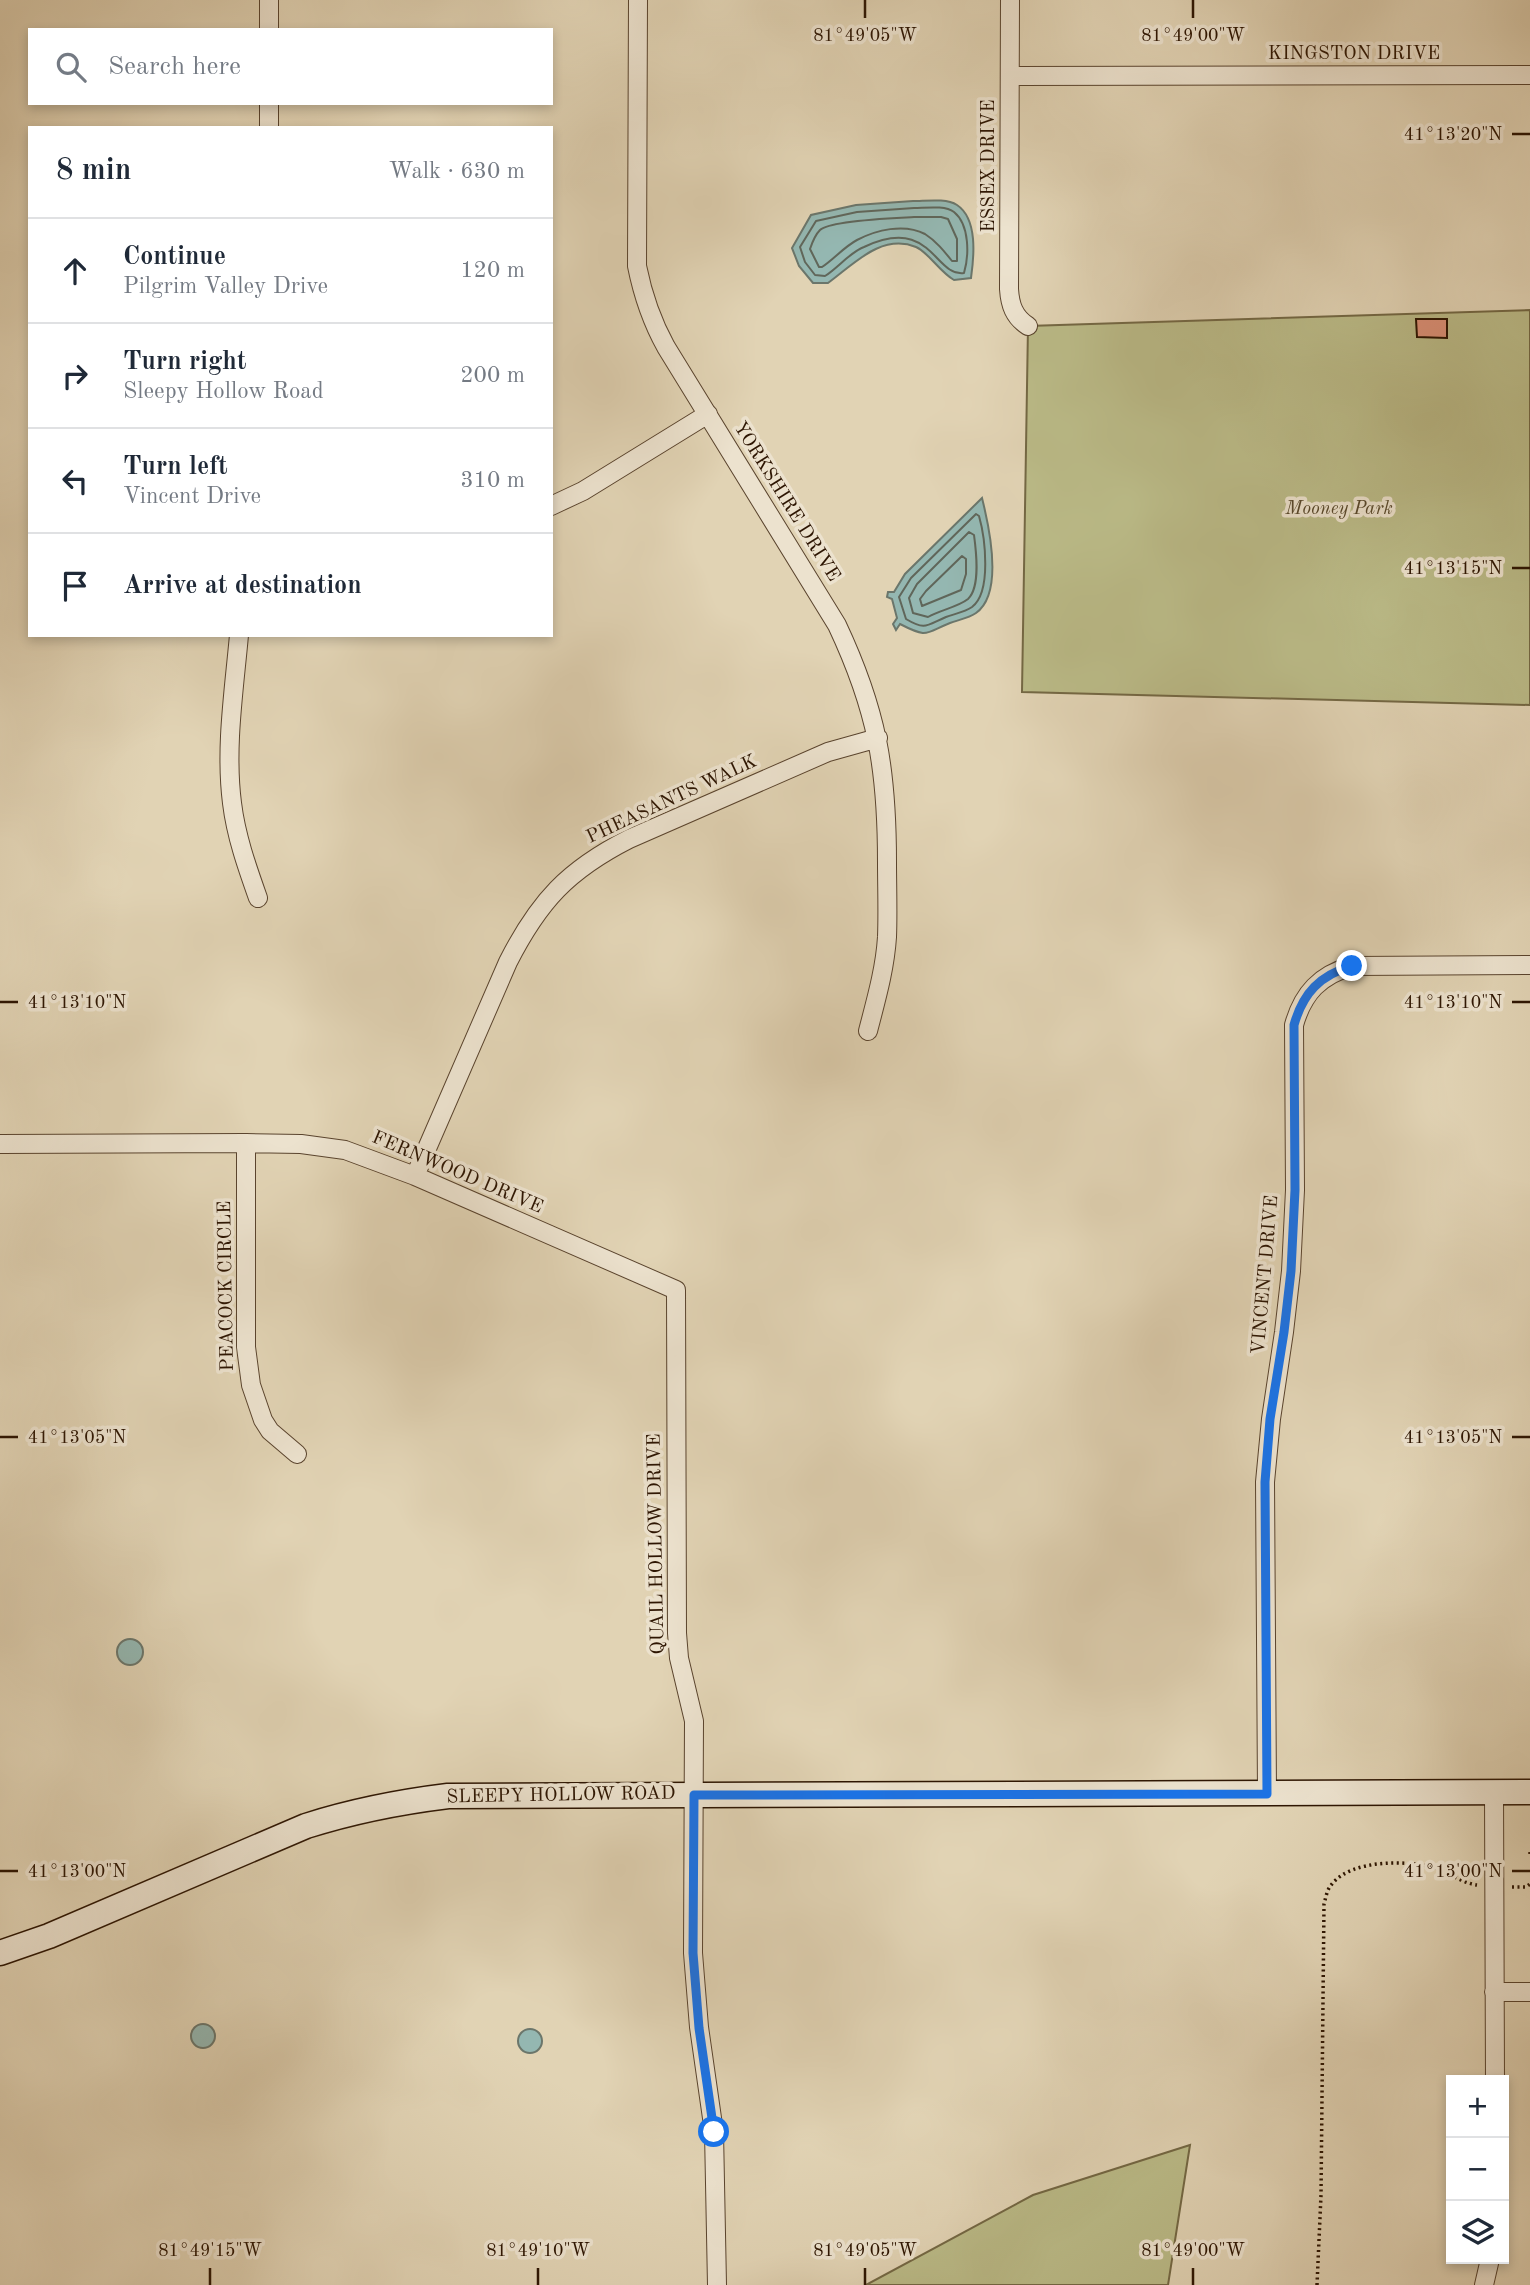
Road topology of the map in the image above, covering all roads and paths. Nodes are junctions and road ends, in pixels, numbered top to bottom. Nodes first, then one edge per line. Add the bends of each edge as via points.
1 (269, 0) edge
2 (638, 0) edge
3 (1010, 0) edge
4 (269, 28) edge
5 (1530, 75) edge
6 (1010, 76) junction
7 (269, 105) edge
8 (269, 126) edge
9 (1028, 326) dead end
10 (708, 414) junction
11 (553, 505) edge
12 (239, 637) edge
13 (878, 738) junction
14 (258, 898) dead end
15 (1530, 965) edge
16 (868, 1031) dead end
17 (246, 1143) junction
18 (0, 1144) edge
19 (415, 1176) junction
20 (676, 1290) joint
21 (297, 1454) dead end
22 (1494, 1792) junction
23 (1530, 1792) edge
24 (1267, 1794) junction
25 (694, 1795) junction
26 (1530, 1884) edge
27 (1494, 1886) junction
28 (0, 1953) edge
29 (1494, 1992) junction
30 (1530, 1992) edge
31 (1494, 2075) edge
32 (1489, 2264) edge
33 (717, 2285) edge
34 (1317, 2285) edge
35 (1484, 2285) edge

1 - 4 street
2 - 10 street, YORKSHIRE DRIVE via 637,266 652,323
3 - 6 street, ESSEX DRIVE
5 - 6 street, KINGSTON DRIVE
6 - 9 street, ESSEX DRIVE via 1009,289 1013,310
7 - 8 street
10 - 11 street
10 - 13 street, YORKSHIRE DRIVE via 837,625 857,667
12 - 14 street via 229,773 237,830
13 - 16 street, YORKSHIRE DRIVE via 887,814 887,938
13 - 19 street, PHEASANTS WALK via 828,752 629,839 601,853 554,890 508,962
15 - 24 street, VINCENT DRIVE via 1352,966 1319,981 1299,1007 1294,1025 1291,1271 1265,1482
17 - 18 street, FERNWOOD DRIVE
17 - 19 street, FERNWOOD DRIVE via 345,1150
17 - 21 street, PEACOCK CIRCLE via 246,1347 251,1385 262,1420
19 - 20 street, FERNWOOD DRIVE
20 - 25 street, QUAIL HOLLOW DRIVE via 677,1633 694,1721
22 - 23 street, SLEEPY HOLLOW ROAD
22 - 24 street, SLEEPY HOLLOW ROAD
22 - 27 street
24 - 25 street, SLEEPY HOLLOW ROAD
25 - 28 street, SLEEPY HOLLOW ROAD via 448,1796 384,1804 306,1826 49,1937
25 - 33 street, QUAIL HOLLOW DRIVE via 693,1953 714,2132
26 - 27 path
27 - 29 street
27 - 34 path via 1472,1884 1435,1868 1389,1863 1346,1873 1329,1887 1324,1904
29 - 30 street
29 - 31 street
32 - 35 street

